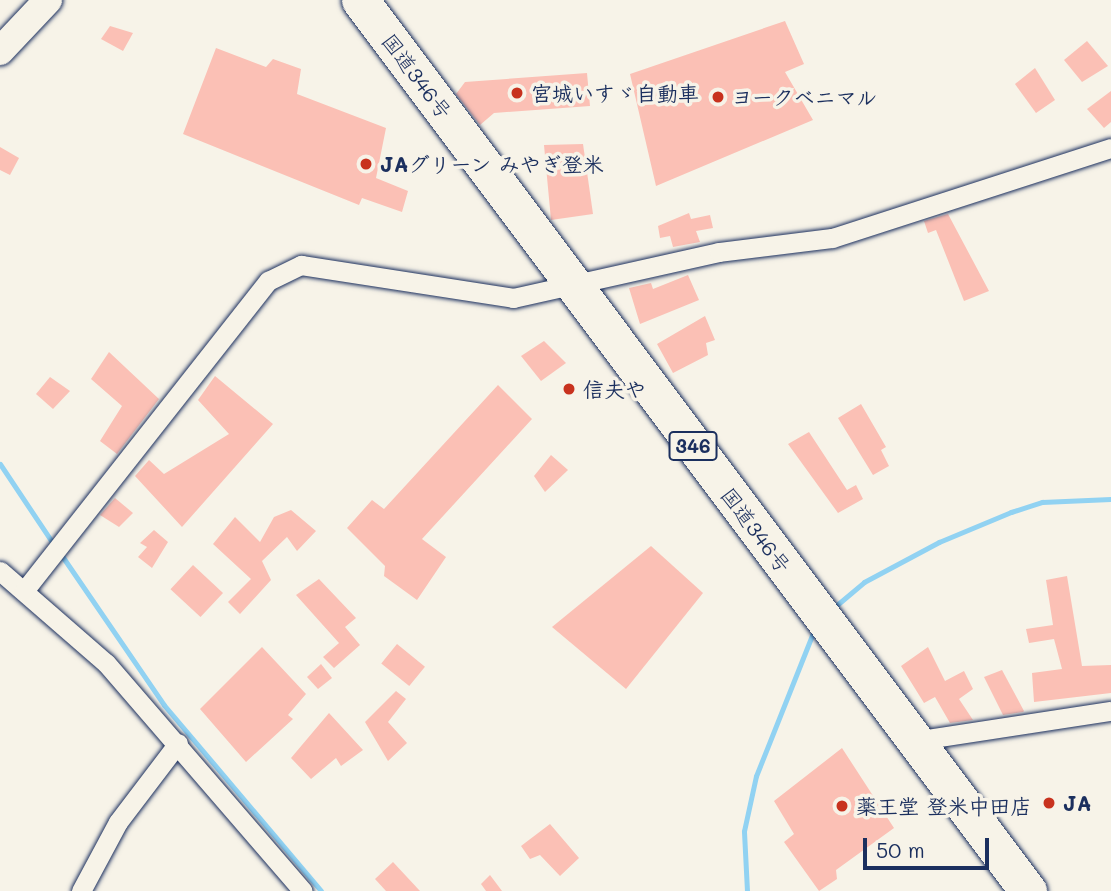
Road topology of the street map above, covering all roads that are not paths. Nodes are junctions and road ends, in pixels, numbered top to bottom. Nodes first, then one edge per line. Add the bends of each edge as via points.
1 (48, 0) edge
2 (360, 0) edge
3 (0, 51) edge
4 (1111, 148) edge
5 (571, 283) junction
6 (0, 571) edge
7 (24, 591) junction
8 (1111, 711) edge
9 (914, 741) junction
10 (178, 743) junction
11 (81, 891) edge
12 (303, 891) edge
13 (1028, 891) edge

1 - 3 main road
2 - 5 highway, 国道346号 / 346
4 - 5 street via 831,238 719,252
5 - 7 street via 513,298 301,265 268,282
5 - 9 highway, 国道346号 / 346
6 - 7 street
7 - 10 street via 106,663
8 - 9 street
9 - 13 highway, 国道346号 / 346
10 - 11 street via 118,822
10 - 12 street

